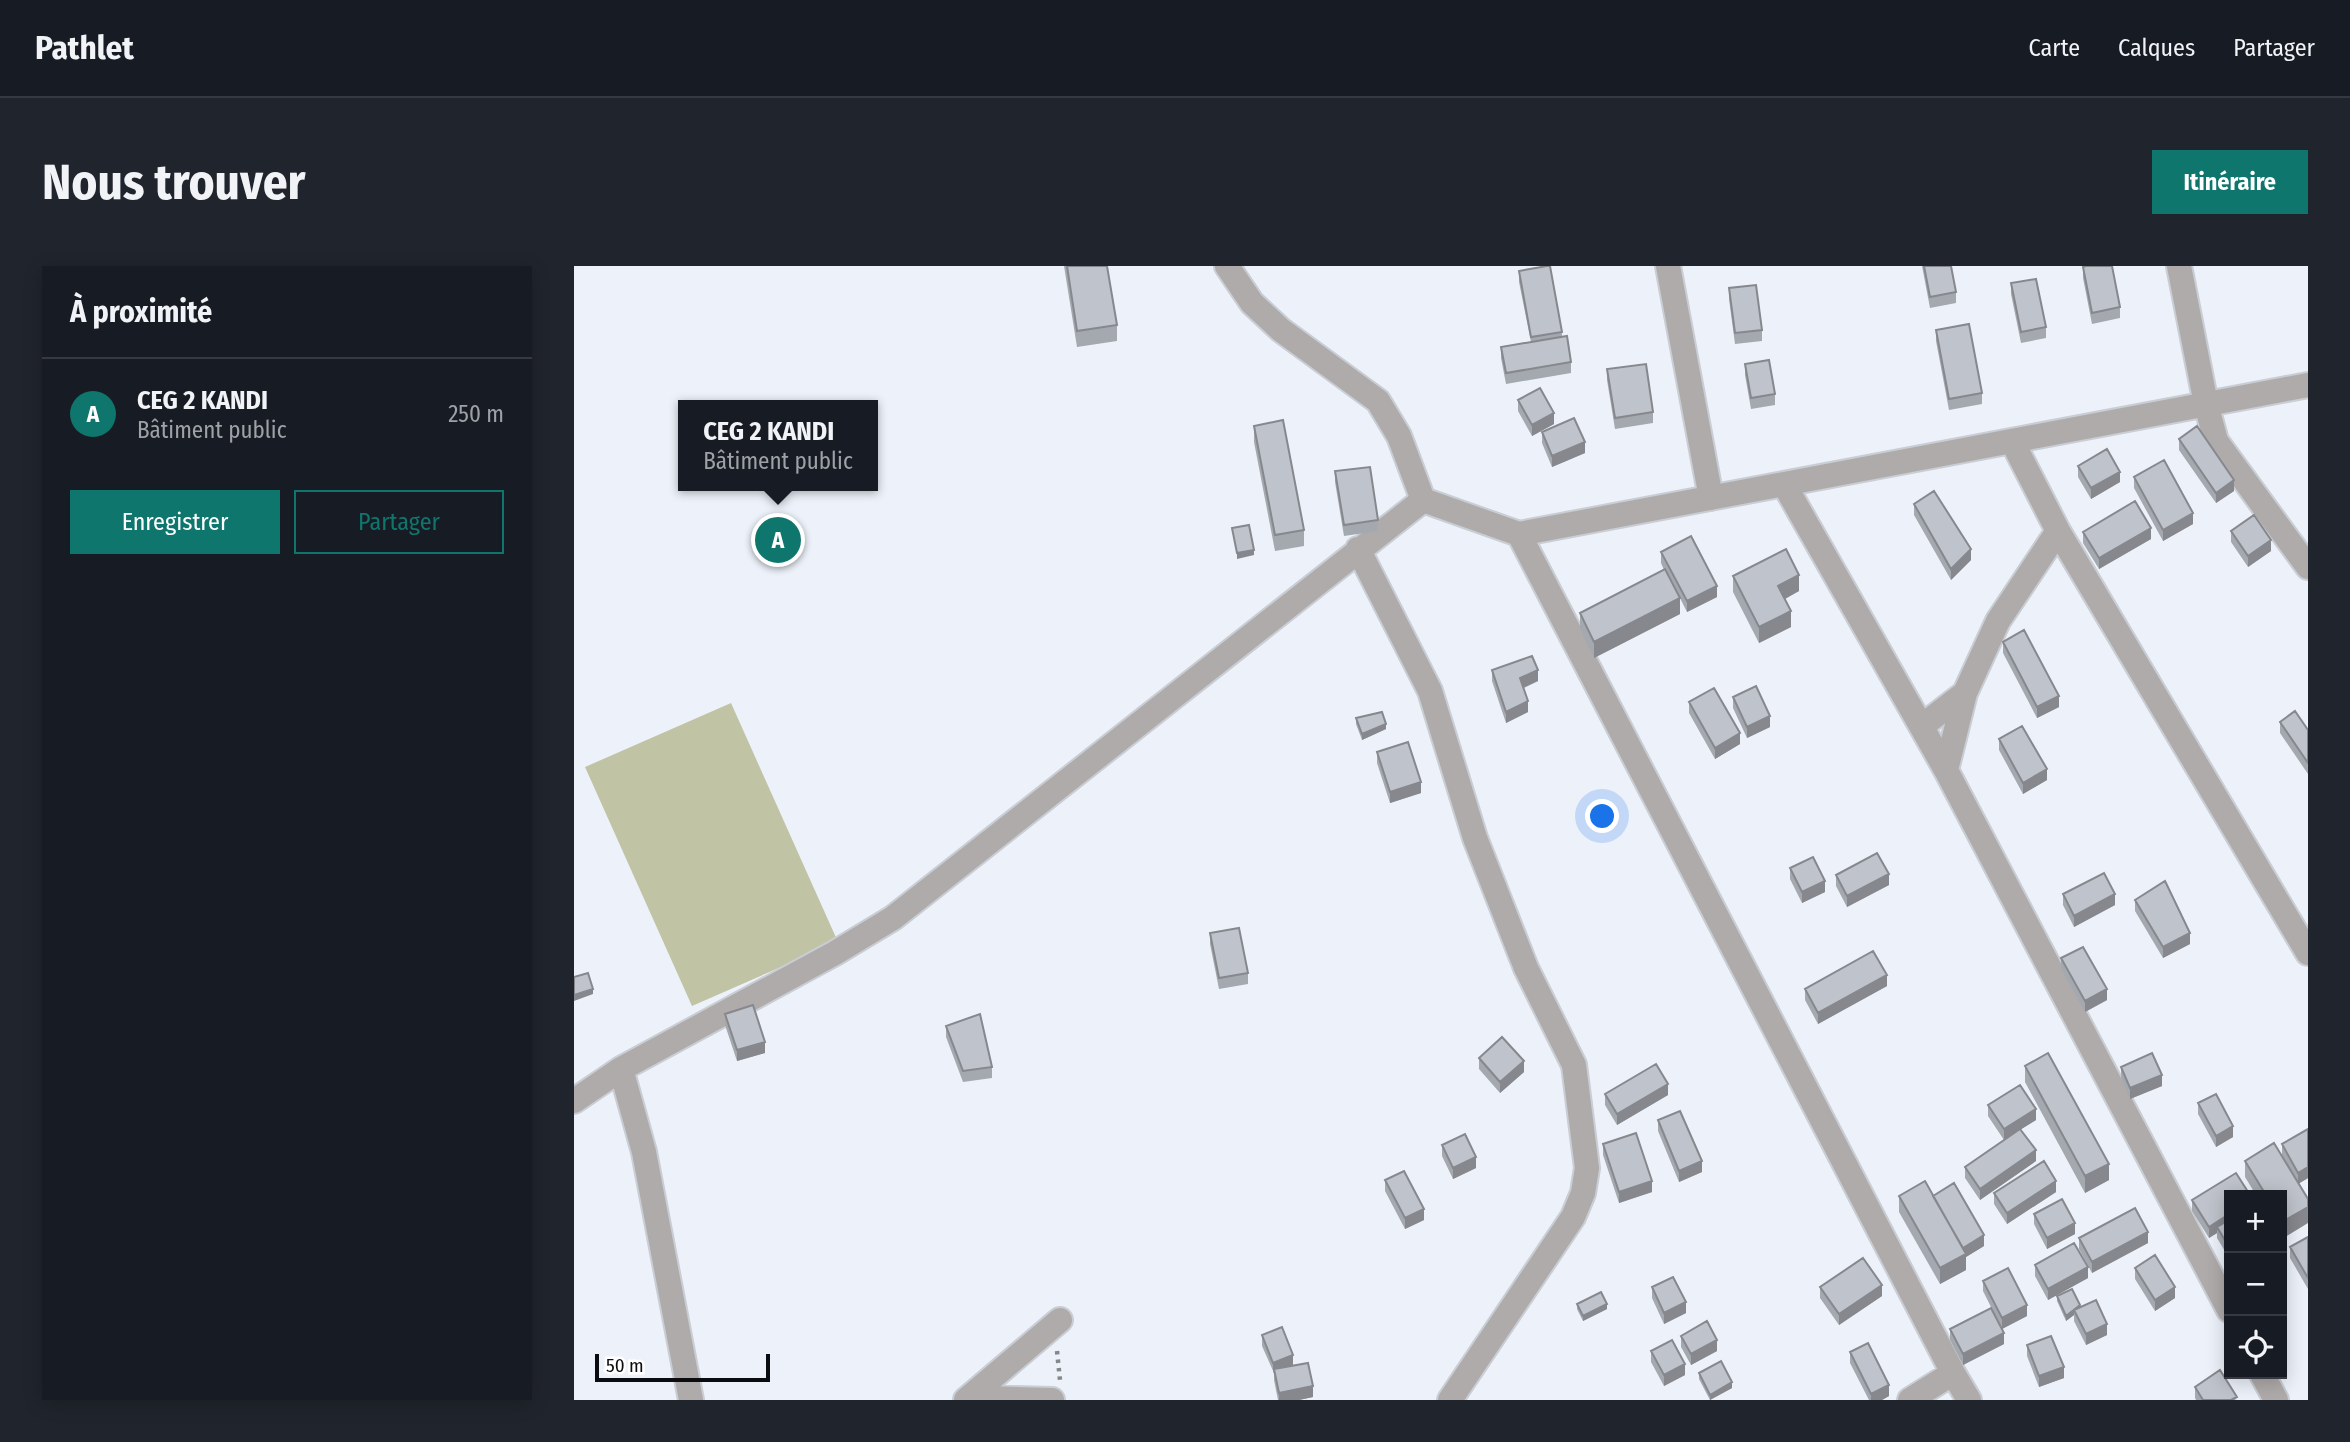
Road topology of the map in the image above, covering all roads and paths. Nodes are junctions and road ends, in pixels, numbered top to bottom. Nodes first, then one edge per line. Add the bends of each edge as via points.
1 (1227, 266) edge
2 (1668, 266) edge
3 (2179, 266) edge
4 (2308, 385) edge
5 (2206, 404) junction
6 (2012, 441) junction
7 (1784, 484) junction
8 (1711, 498) junction
9 (1423, 499) junction
10 (2057, 531) junction
11 (1520, 534) junction
12 (1358, 549) junction
13 (2308, 567) edge
14 (1965, 693) junction
15 (1922, 726) junction
16 (1945, 770) junction
17 (2308, 953) edge
18 (621, 1069) junction
19 (574, 1101) edge
20 (2224, 1300) edge
21 (1058, 1323) joint
22 (1953, 1373) junction
23 (2265, 1379) edge
24 (1056, 1394) edge
25 (691, 1400) edge
26 (966, 1400) edge
27 (978, 1400) edge
28 (1450, 1400) edge
29 (1910, 1400) edge
30 (1969, 1400) edge
31 (2276, 1400) edge

1 - 9 street via 1252,303 1281,330 1378,401 1399,436
2 - 8 street
3 - 5 street
4 - 5 street
5 - 6 street
5 - 13 street via 2216,441
6 - 7 street
6 - 10 street
7 - 8 street
7 - 15 street
8 - 11 street
9 - 11 street
9 - 12 street
10 - 14 street via 1998,621
10 - 17 street
11 - 22 street
12 - 18 street via 893,918
12 - 28 street via 1430,691 1475,838 1526,968 1574,1065 1587,1168 1573,1217
14 - 15 street
14 - 16 street
15 - 16 street
16 - 20 street
18 - 19 street
18 - 25 street via 644,1152
21 - 24 path
21 - 26 street
22 - 29 street
22 - 30 street
23 - 31 street
24 - 27 street

